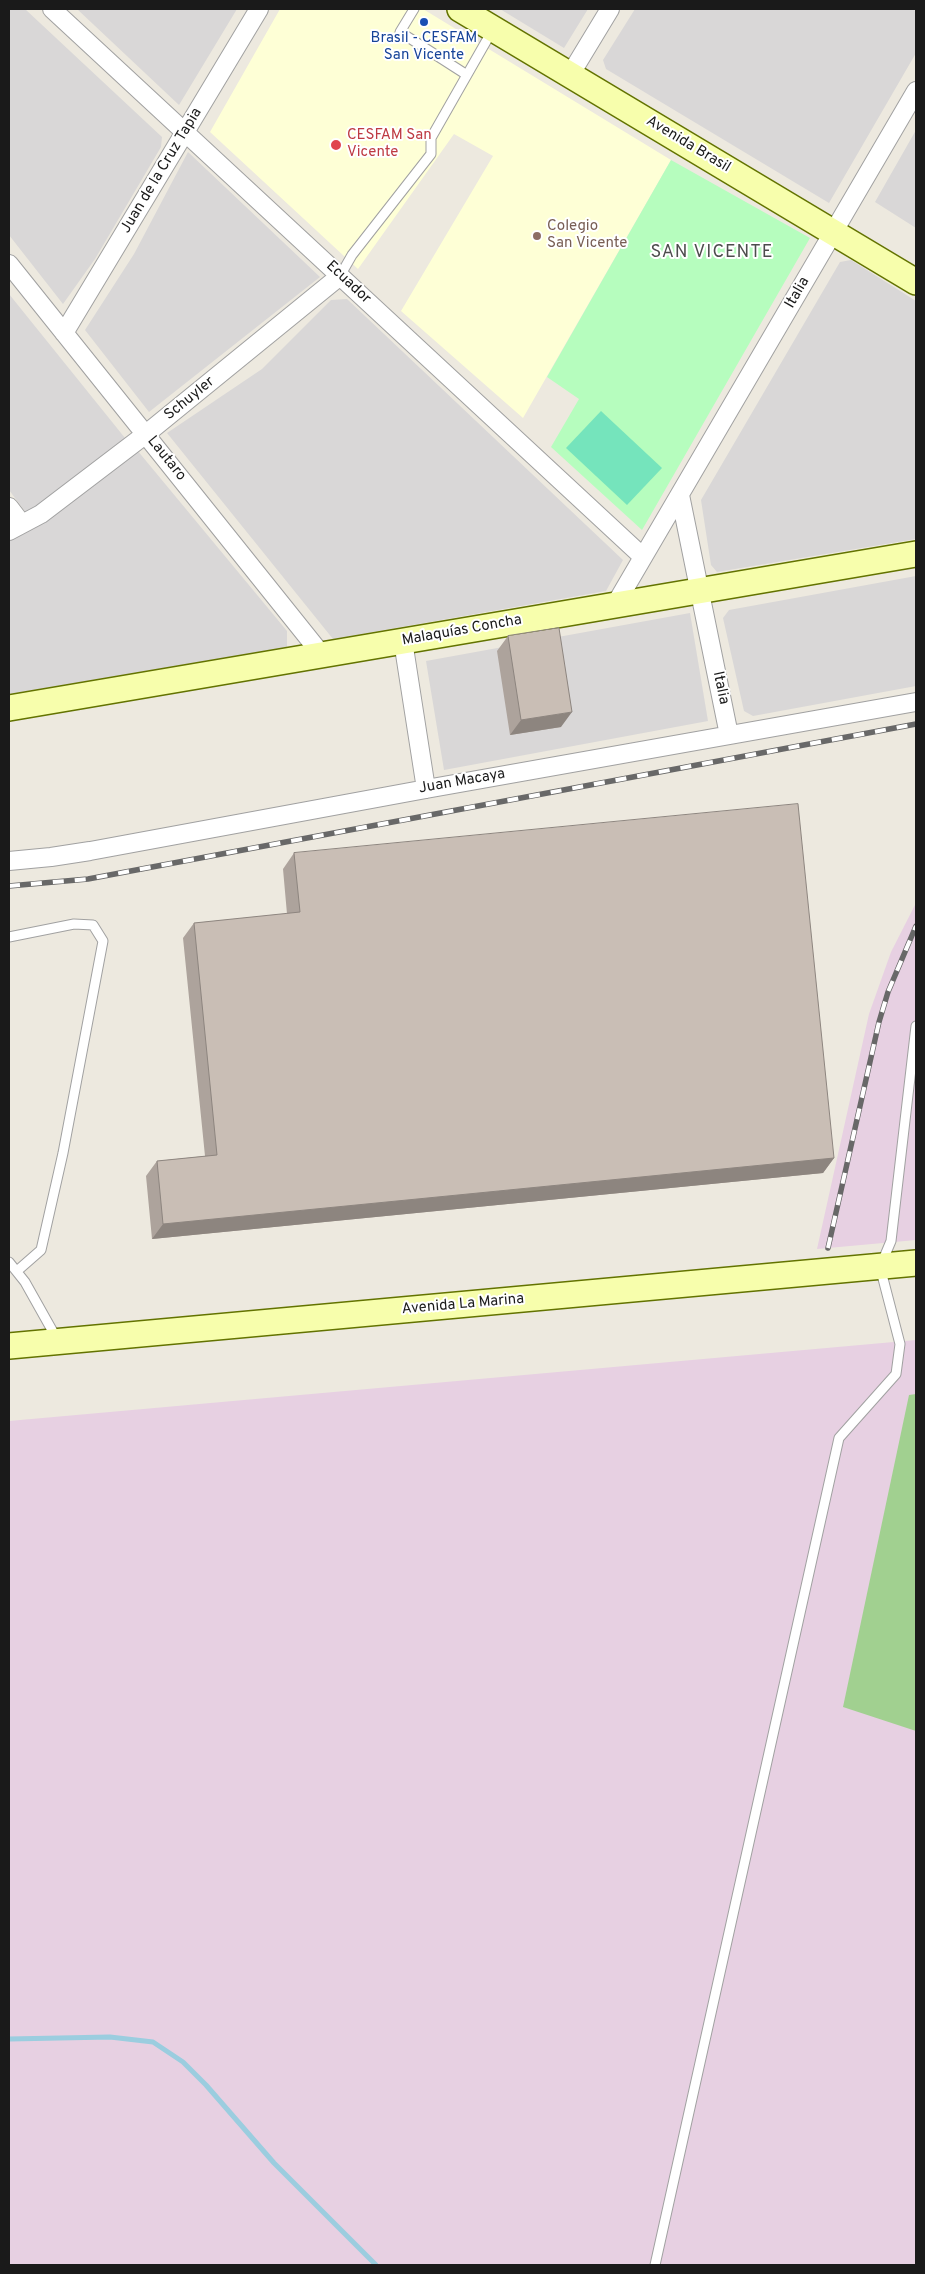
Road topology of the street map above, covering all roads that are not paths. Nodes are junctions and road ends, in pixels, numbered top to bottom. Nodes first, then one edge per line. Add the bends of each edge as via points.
1 (52, 9) edge
2 (259, 9) edge
3 (414, 9) edge
4 (460, 9) edge
5 (610, 9) edge
6 (493, 29) junction
7 (467, 75) junction
8 (570, 75) junction
9 (916, 91) edge
10 (186, 133) junction
11 (834, 232) junction
12 (9, 264) edge
13 (340, 276) junction
14 (916, 282) edge
15 (64, 333) junction
16 (146, 434) junction
17 (680, 495) junction
18 (9, 508) edge
19 (15, 528) edge
20 (916, 554) edge
21 (644, 558) junction
22 (700, 591) junction
23 (615, 605) junction
24 (403, 641) junction
25 (322, 655) junction
26 (916, 702) edge
27 (9, 708) edge
28 (730, 735) junction
29 (426, 789) junction
30 (9, 861) edge
31 (9, 937) edge
32 (916, 1026) edge
33 (9, 1262) edge
34 (916, 1263) edge
35 (880, 1267) junction
36 (16, 1271) junction
37 (58, 1341) junction
38 (9, 1346) edge
39 (655, 2265) edge

1 - 10 street, Ecuador
2 - 10 street, Juan de la Cruz Tapia
3 - 7 lane via 400,32
4 - 6 main road, Avenida Brasil
5 - 8 street
6 - 7 lane
6 - 8 main road, Avenida Brasil
7 - 13 lane via 431,138 431,154 352,255
8 - 11 main road, Avenida Brasil
9 - 11 street, Italia
10 - 13 street, Ecuador
10 - 15 street, Juan de la Cruz Tapia
11 - 14 main road, Avenida Brasil
11 - 17 street, Italia
12 - 15 street, Lautaro
13 - 16 street, Schuyler
13 - 21 street, Ecuador
15 - 16 street, Lautaro
16 - 19 street, Schuyler via 41,514
16 - 25 street, Lautaro
17 - 21 street, Italia
17 - 22 street, Italia
18 - 19 street
20 - 22 main road, Malaquías Concha
21 - 23 street, Italia
22 - 23 main road, Malaquías Concha
22 - 28 street, Italia
23 - 24 main road, Malaquías Concha
24 - 25 main road, Malaquías Concha
24 - 29 street
25 - 27 main road, Malaquías Concha
26 - 28 street, Juan Macaya
28 - 29 street, Juan Macaya
29 - 30 street, Juan Macaya via 51,858
31 - 36 lane via 74,924 93,925 103,942 41,1250
32 - 35 lane via 891,1241
33 - 36 lane
34 - 35 main road, Avenida La Marina
35 - 37 main road, Avenida La Marina
35 - 39 lane via 900,1344 896,1374 839,1438
36 - 37 lane via 26,1282
37 - 38 main road, Avenida La Marina

